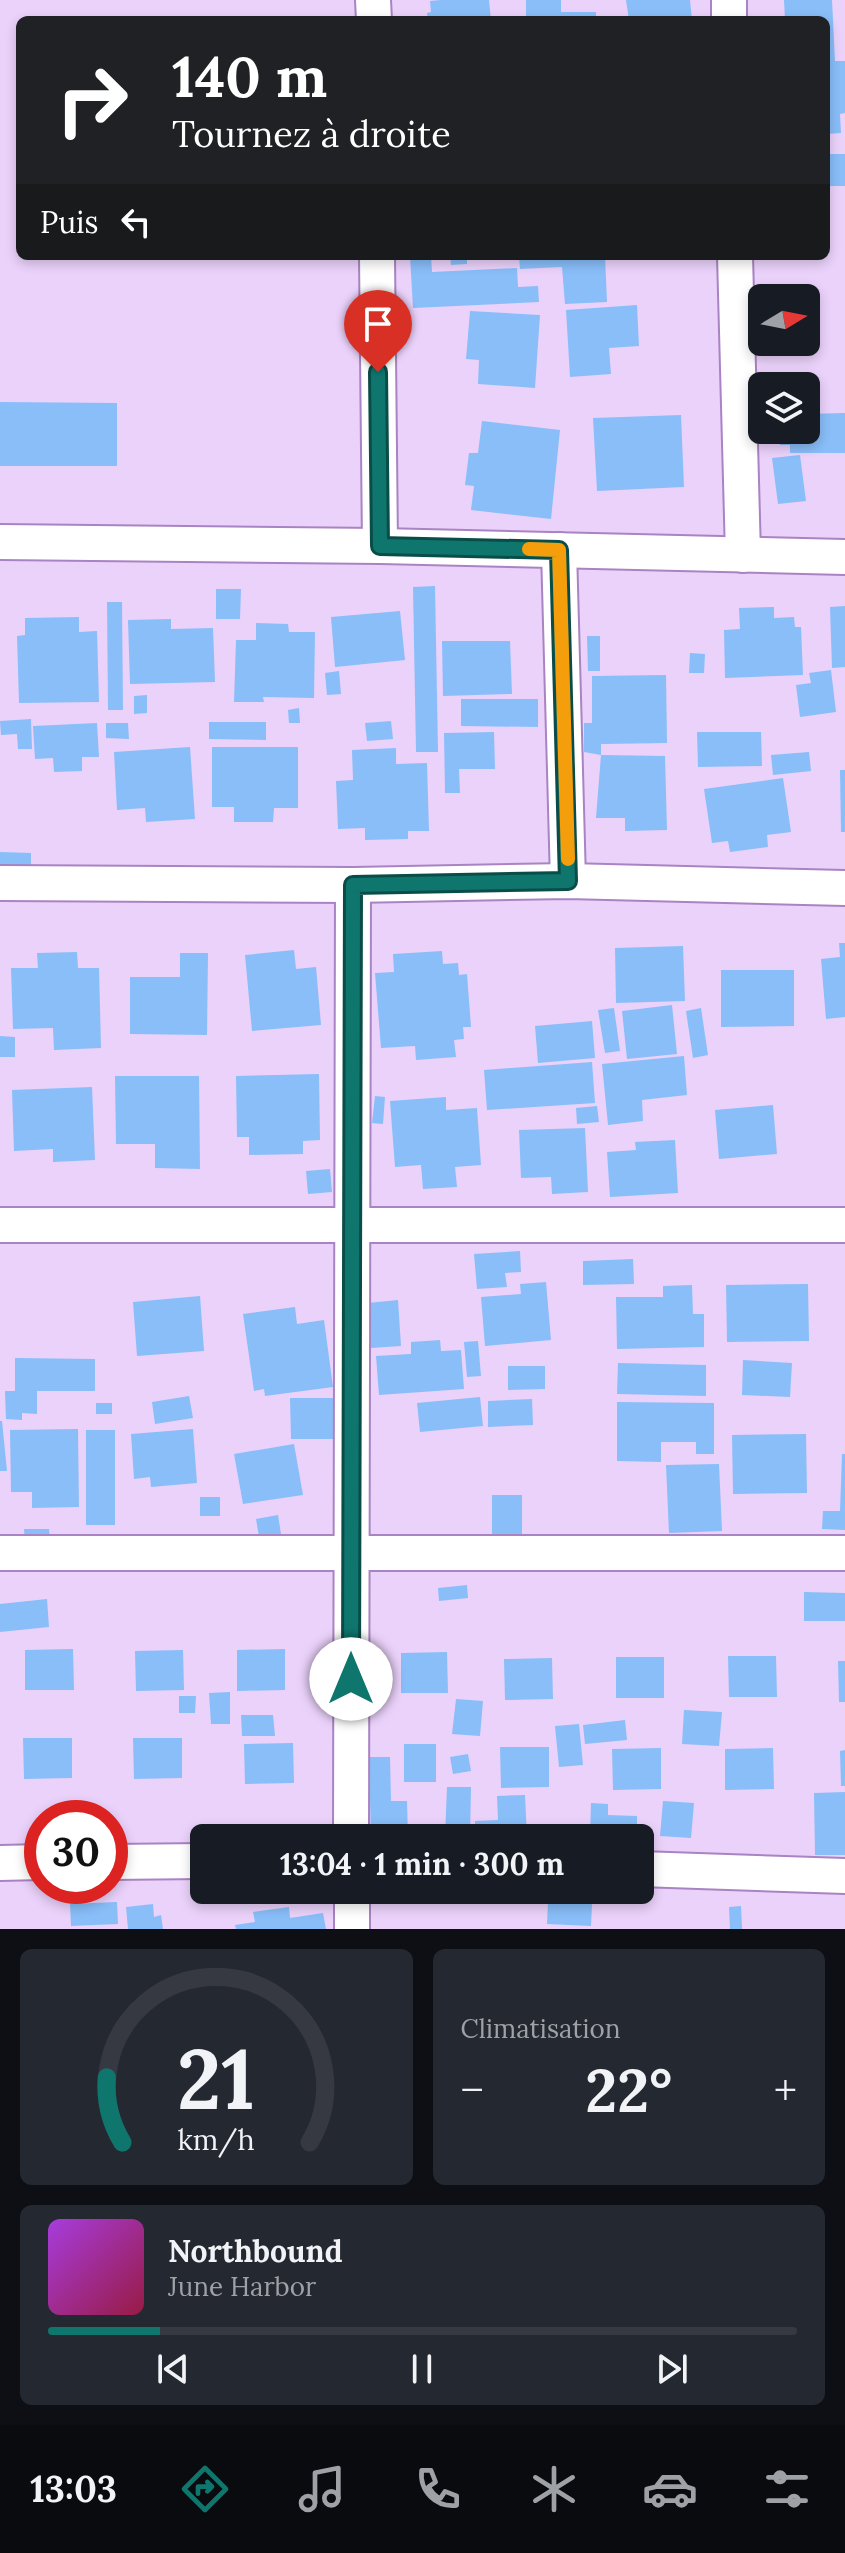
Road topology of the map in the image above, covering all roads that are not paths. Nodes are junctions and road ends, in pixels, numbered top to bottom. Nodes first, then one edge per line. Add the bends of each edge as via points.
1 (377, 260) edge
2 (735, 260) edge
3 (0, 542) edge
4 (380, 546) junction
5 (559, 550) junction
6 (743, 555) junction
7 (845, 557) edge
8 (568, 881) junction
9 (0, 883) edge
10 (353, 885) junction
11 (845, 888) edge
12 (0, 1225) edge
13 (845, 1225) edge
14 (352, 1226) junction
15 (351, 1552) junction
16 (0, 1553) edge
17 (845, 1553) edge
18 (351, 1824) edge
19 (190, 1861) edge
20 (24, 1862) edge
21 (128, 1862) edge
22 (0, 1863) edge
23 (654, 1869) edge
24 (845, 1876) edge
25 (352, 1904) edge
26 (352, 1929) edge

1 - 4 street
2 - 6 street
3 - 4 street
4 - 5 street
5 - 6 street
5 - 8 street
6 - 7 street
8 - 10 street
8 - 11 street
9 - 10 street
10 - 14 street
12 - 14 street
13 - 14 street
14 - 15 street
15 - 16 street
15 - 17 street
15 - 18 street
19 - 21 street
20 - 22 street
23 - 24 street
25 - 26 street

